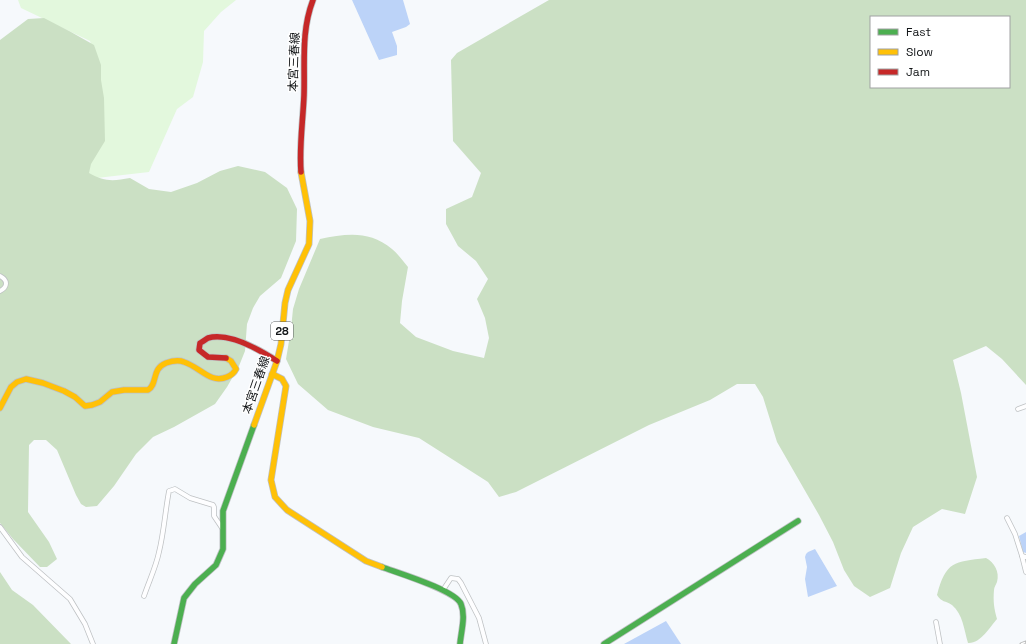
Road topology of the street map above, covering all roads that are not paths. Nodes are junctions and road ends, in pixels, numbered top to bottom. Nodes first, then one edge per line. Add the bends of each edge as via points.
1 (313, 0) edge
2 (0, 276) edge
3 (0, 291) edge
4 (276, 361) junction
5 (272, 374) junction
6 (1026, 406) edge
7 (0, 408) edge
8 (1018, 409) dead end
9 (1008, 518) dead end
10 (798, 521) dead end
11 (0, 527) edge
12 (222, 528) junction
13 (1024, 556) edge
14 (1026, 572) edge
15 (443, 590) junction
16 (144, 596) dead end
17 (936, 622) dead end
18 (93, 644) edge
19 (174, 644) edge
20 (460, 644) edge
21 (486, 644) edge
22 (604, 644) edge
23 (940, 644) edge

1 - 4 street, 本宮三春線 / 28 via 307,14 305,34 300,148 301,176 310,219 310,238 305,255 288,288 281,344
2 - 3 street via 6,284
4 - 5 street, 本宮三春線 / 28
4 - 7 street via 236,340 210,337 200,343 199,350 208,357 226,357 233,362 236,370 228,377 214,379 186,363 167,362 155,374 153,385 146,392 131,389 111,392 97,405 85,406 75,396 25,379 12,387
5 - 12 street, 本宮三春線 / 28 via 223,511
5 - 15 street via 282,379 286,386 271,480 272,493 280,505 366,561
6 - 8 street
9 - 13 street
10 - 22 street
11 - 18 street via 22,557 70,599 86,624
12 - 16 street via 214,516 213,505 190,498 175,489 169,491 159,553
12 - 19 street, 本宮三春線 / 28 via 221,555 216,565 184,598
13 - 14 street
15 - 20 street via 459,600 462,606
15 - 21 street via 451,578 462,584 479,618
17 - 23 street

